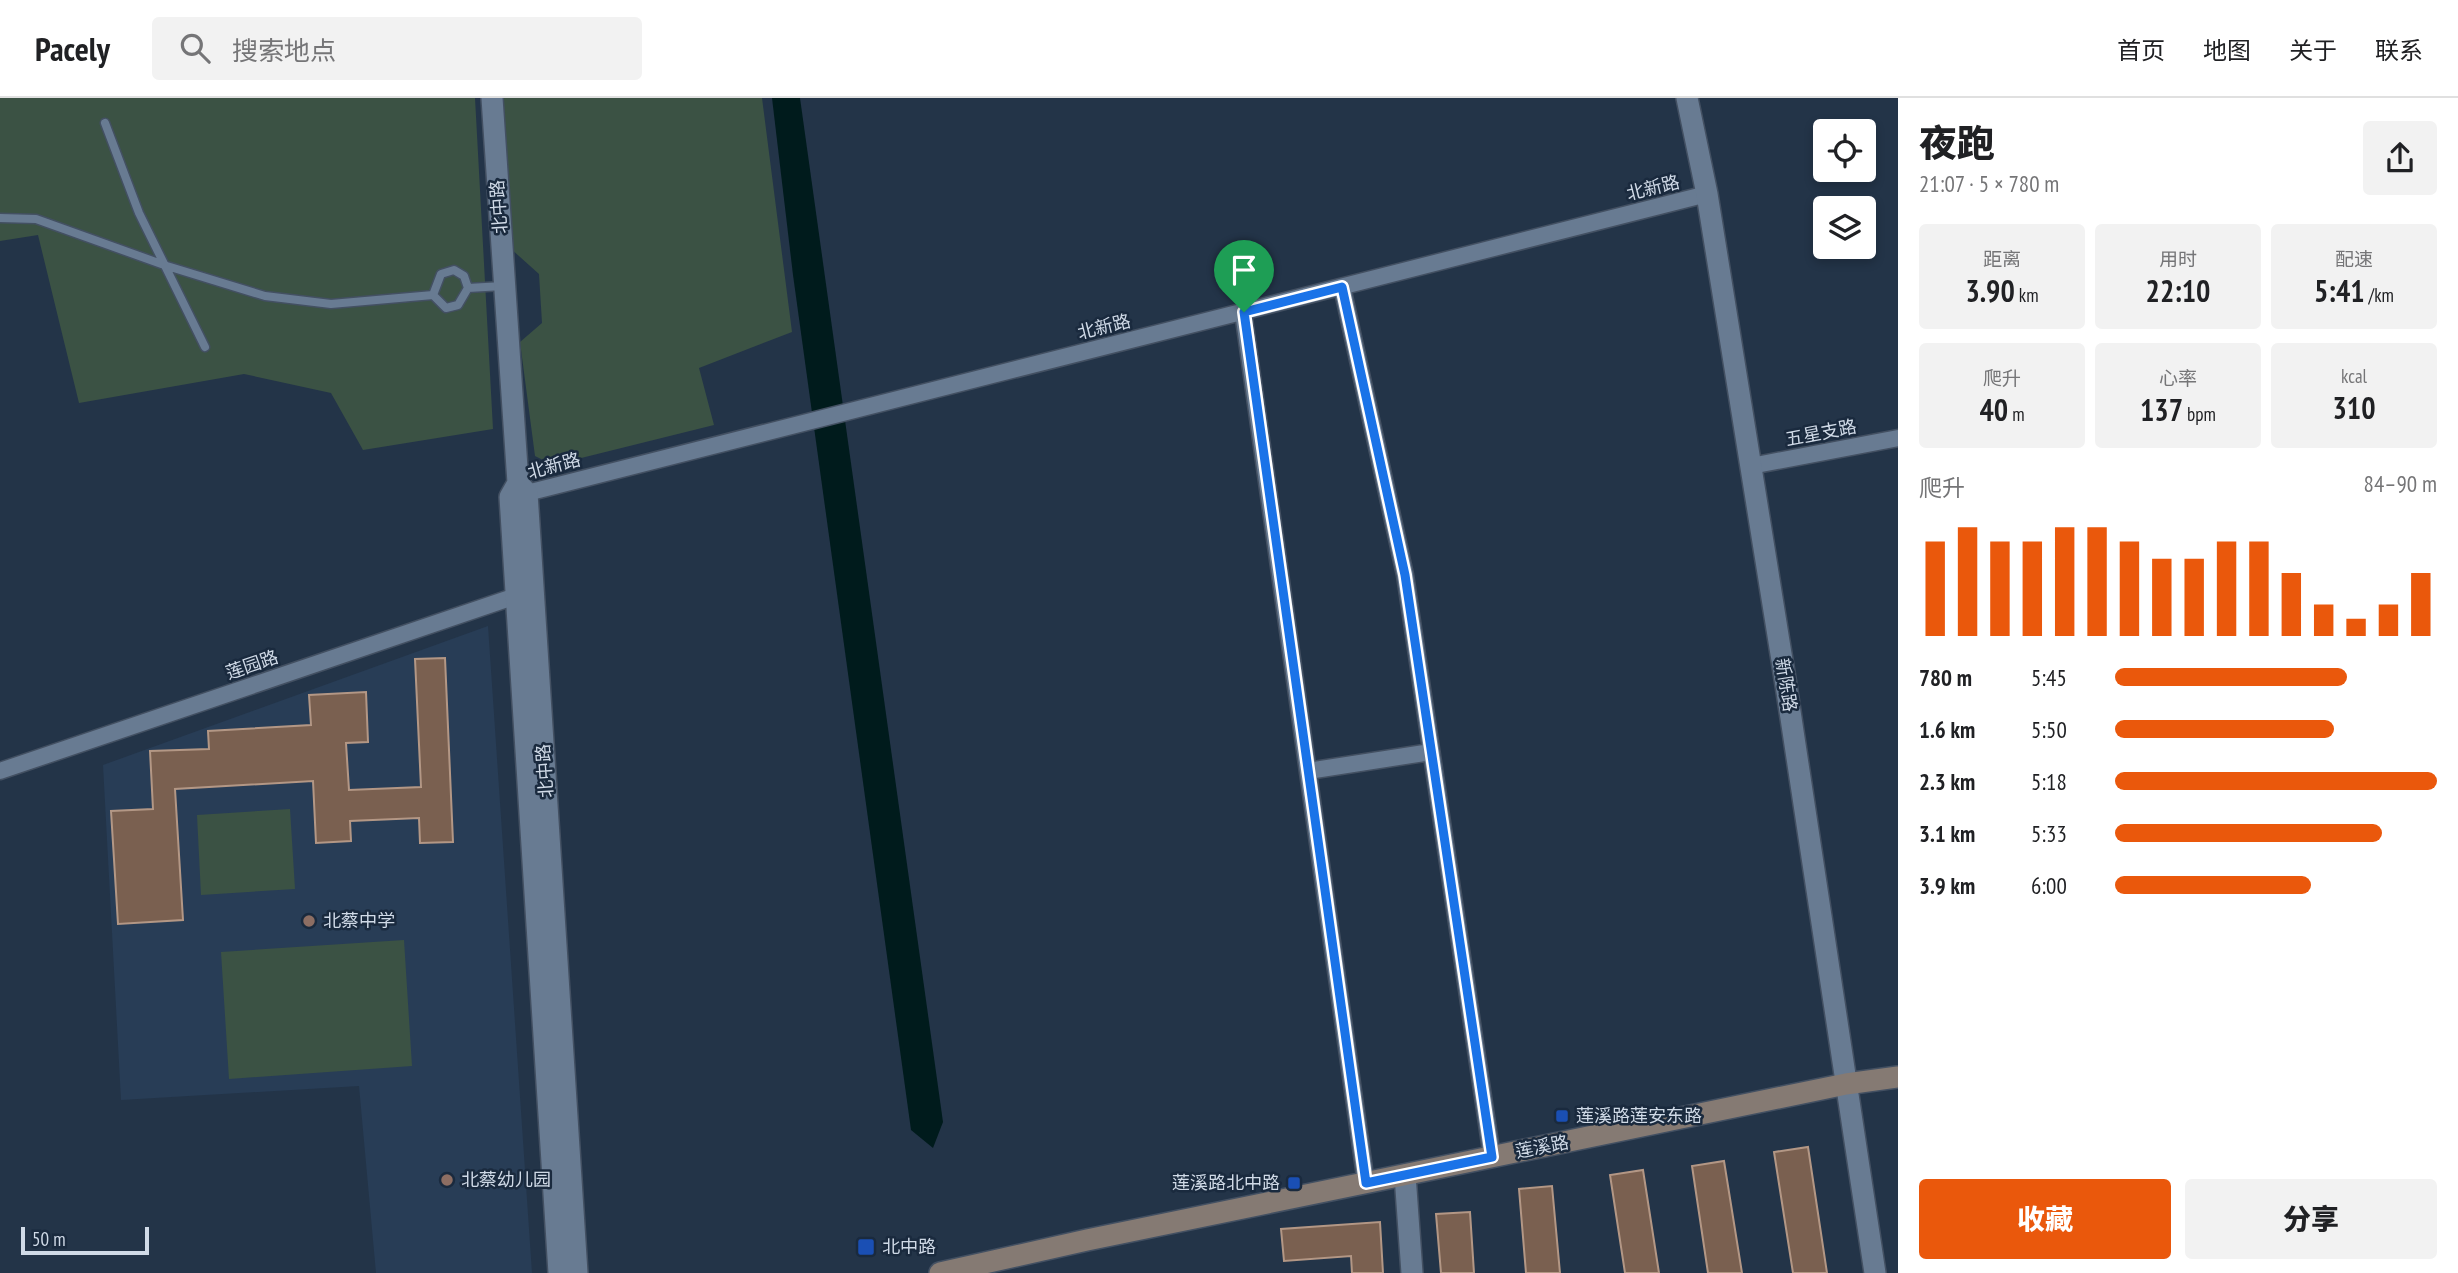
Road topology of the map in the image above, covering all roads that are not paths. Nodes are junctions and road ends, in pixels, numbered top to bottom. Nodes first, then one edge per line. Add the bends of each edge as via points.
1 (492, 98) edge
2 (1687, 98) edge
3 (105, 123) dead end
4 (1707, 194) junction
5 (0, 218) edge
6 (167, 267) junction
7 (505, 286) junction
8 (1342, 287) junction
9 (468, 288) junction
10 (433, 296) junction
11 (1244, 312) junction
12 (205, 347) dead end
13 (1898, 438) edge
14 (1751, 466) junction
15 (518, 491) junction
16 (516, 596) junction
17 (1431, 752) junction
18 (0, 771) edge
19 (1308, 771) junction
20 (1898, 1077) edge
21 (1846, 1084) junction
22 (1492, 1157) junction
23 (1405, 1175) junction
24 (1366, 1183) junction
25 (559, 1273) edge
26 (577, 1273) edge
27 (940, 1273) edge
28 (1412, 1273) edge
29 (1875, 1273) edge

1 - 7 street, 北中路
2 - 4 street, 新陈路
3 - 6 lane via 139,213
4 - 8 street, 北新路
4 - 14 street, 新陈路
5 - 6 lane via 36,219
6 - 10 lane via 265,296 331,304
6 - 12 lane
7 - 9 lane
7 - 15 street, 北中路
8 - 11 street, 北新路
8 - 17 street via 1397,534
9 - 10 lane via 458,305 446,308
9 - 10 lane via 464,276 454,270 441,274
11 - 15 street, 北新路
11 - 19 street
13 - 14 street, 五星支路
14 - 21 street, 新陈路
15 - 16 street, 北中路
15 - 26 street, 北中路
16 - 18 street, 莲园路
16 - 25 street, 北中路
17 - 19 street
17 - 22 street
19 - 24 street
20 - 21 main road, 莲溪路
21 - 22 main road, 莲溪路
21 - 29 street, 新陈路
22 - 23 main road, 莲溪路
23 - 24 main road, 莲溪路
23 - 28 street
24 - 27 main road, 莲溪路

